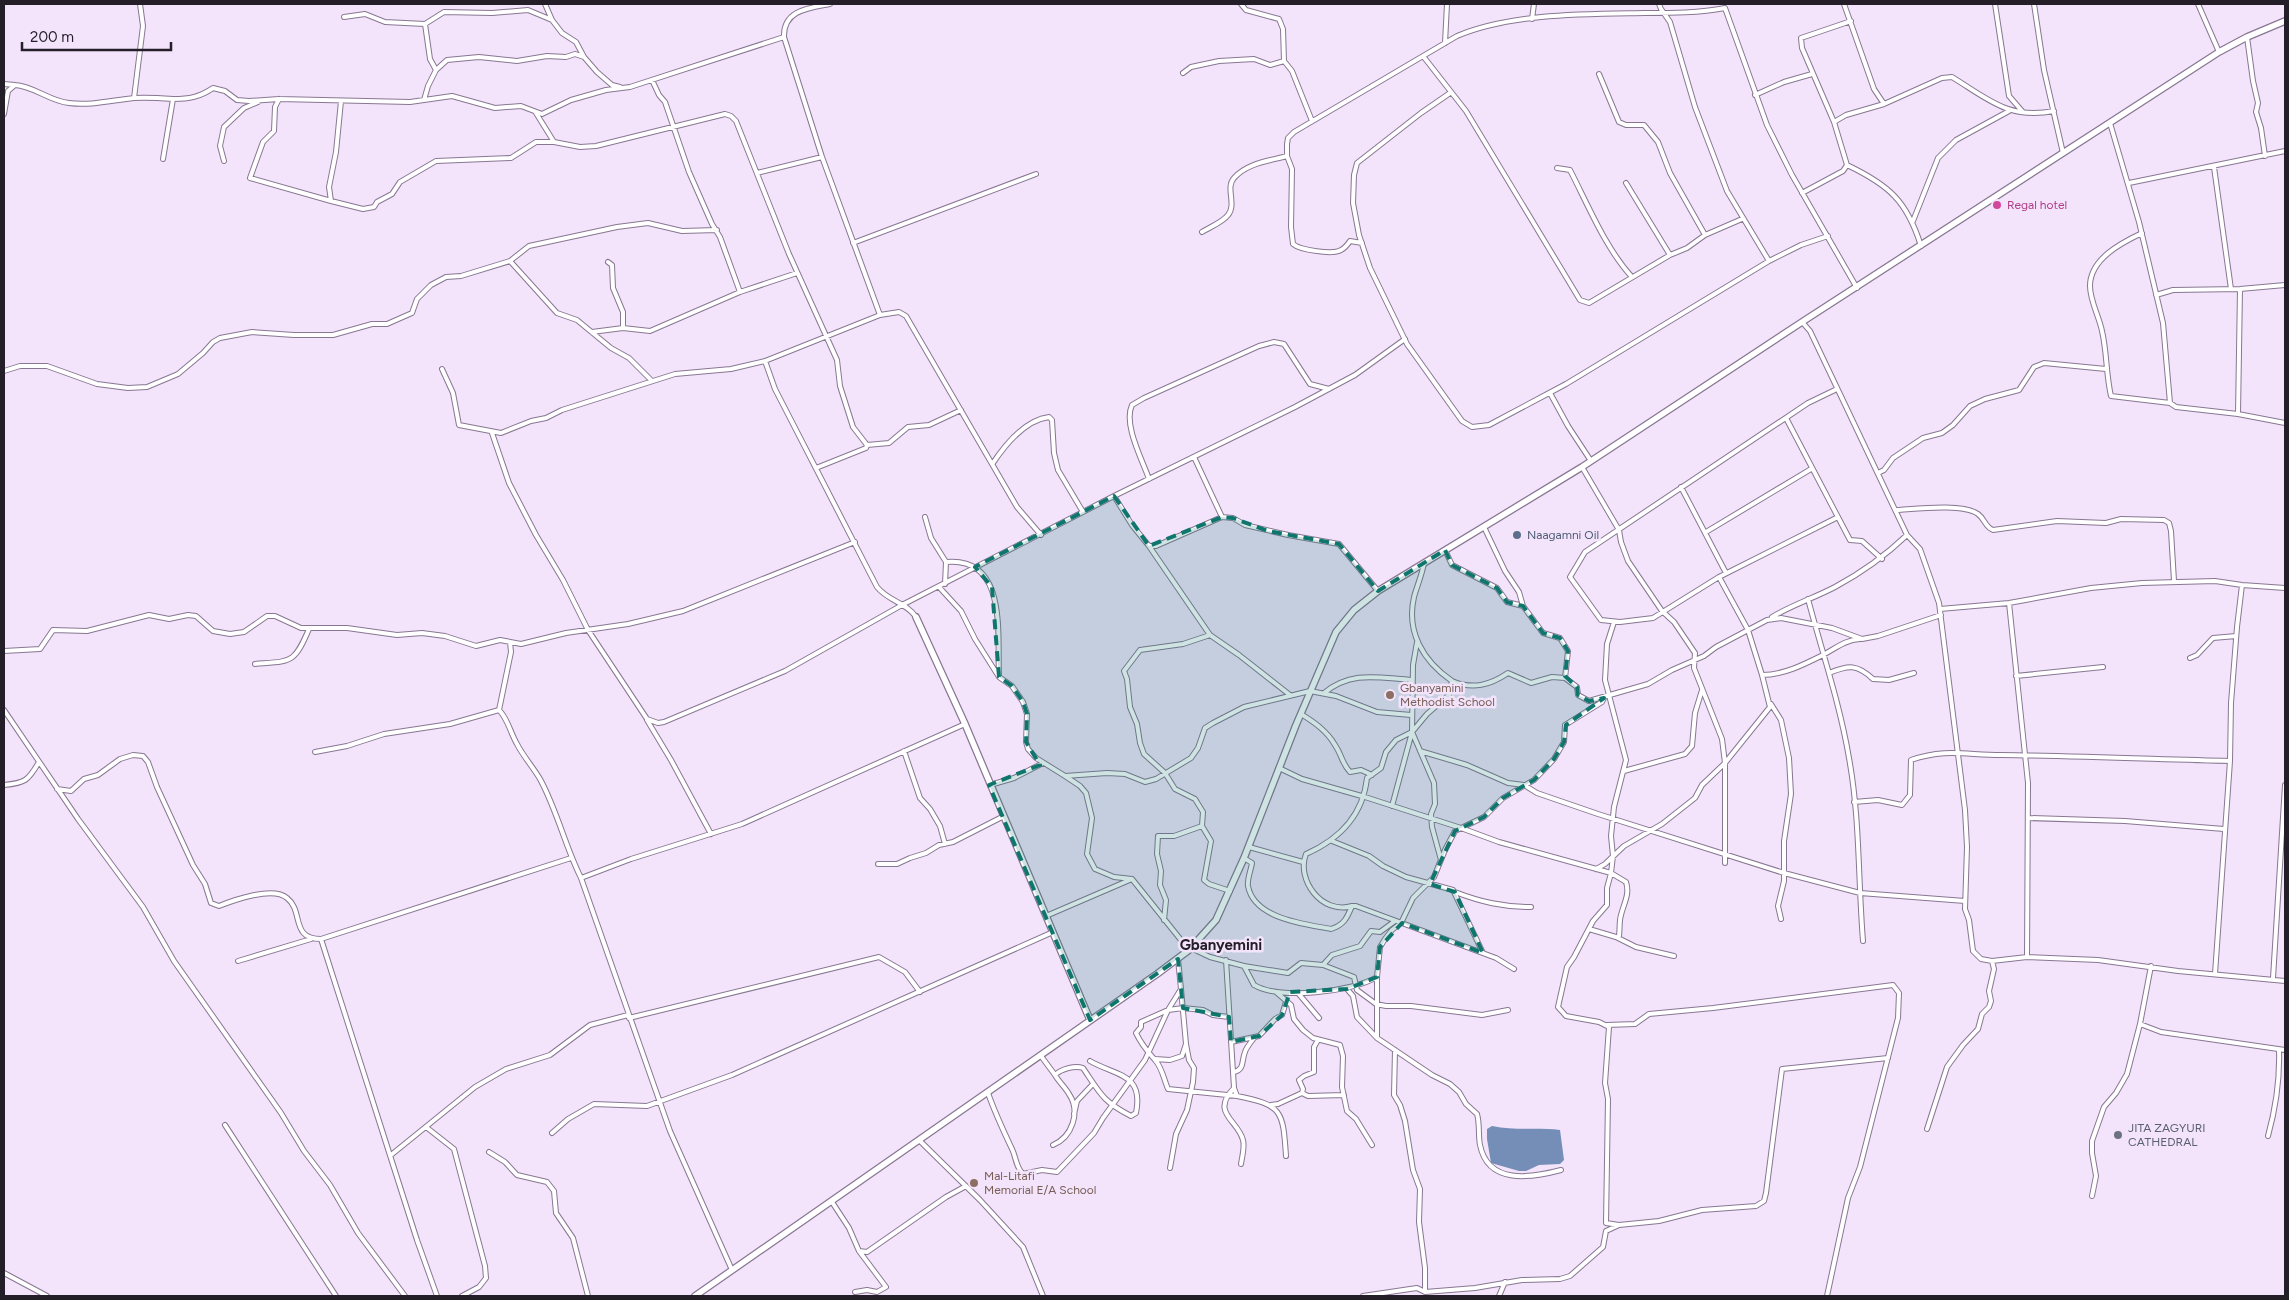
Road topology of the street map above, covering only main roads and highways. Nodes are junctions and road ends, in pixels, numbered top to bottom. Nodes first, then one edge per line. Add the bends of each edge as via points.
1 (2285, 21) edge
2 (916, 617) road end
3 (1090, 1020) junction
4 (695, 1296) edge

1 - 3 main road via 2219,52 1582,468 1378,591 1354,610 1342,624 1310,691 1216,920 1178,959
2 - 3 main road via 965,724
3 - 4 main road

